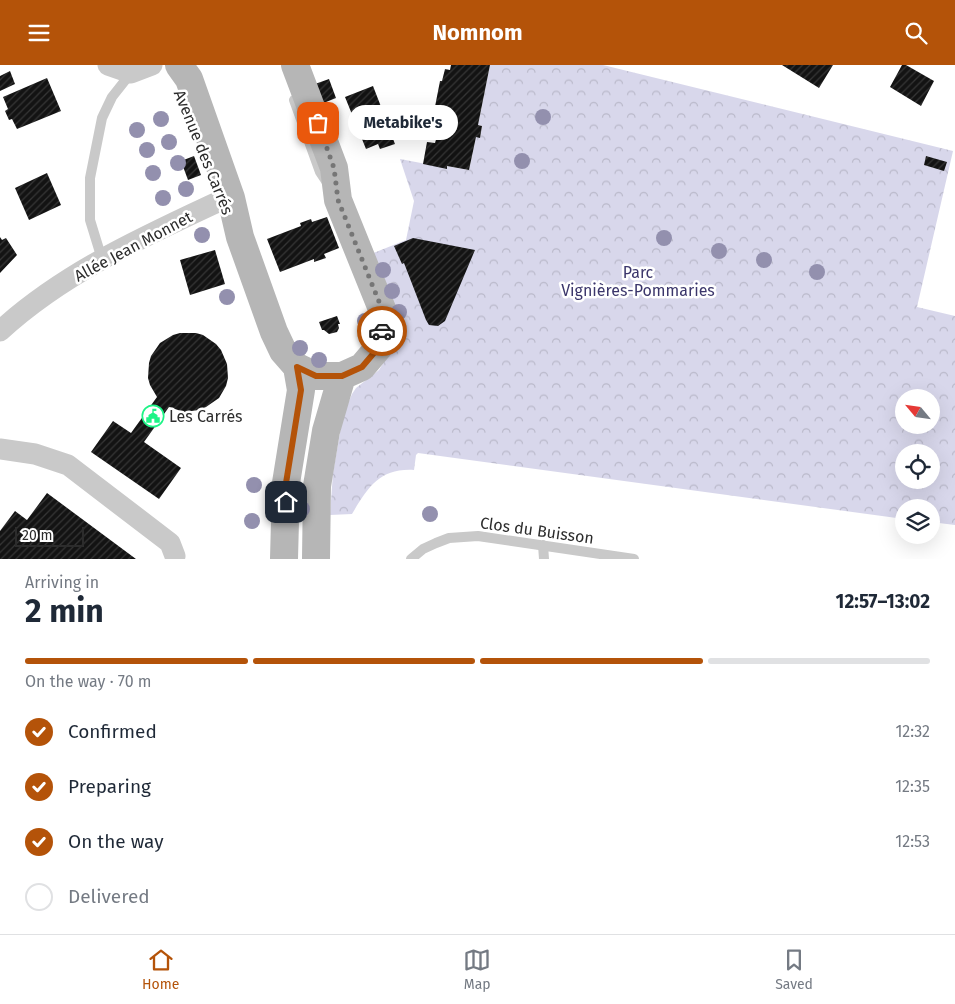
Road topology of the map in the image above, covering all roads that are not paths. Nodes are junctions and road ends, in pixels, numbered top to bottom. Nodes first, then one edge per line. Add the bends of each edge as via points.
1 (108, 65) edge
2 (152, 65) edge
3 (174, 65) edge
4 (179, 65) edge
5 (131, 73) junction
6 (293, 78) edge
7 (220, 201) junction
8 (240, 237) junction
9 (102, 259) junction
10 (0, 331) edge
11 (297, 367) junction
12 (342, 376) junction
13 (0, 449) edge
14 (543, 545) junction
15 (175, 556) dead end
16 (284, 559) edge
17 (316, 559) edge
18 (411, 559) edge
19 (544, 559) edge
20 (634, 559) edge

1 - 5 street
2 - 5 street
3 - 7 main road, Avenue des Carrés via 177,85
4 - 8 main road, Avenue des Carrés via 193,88 231,198
5 - 9 lane via 112,97 102,117 92,170 90,220
6 - 12 main road, Avenue des Carrés via 334,168 338,200 382,309 384,324 379,347 362,367
7 - 8 main road, Avenue des Carrés
7 - 9 street, Allée Jean Monnet
8 - 11 main road, Avenue des Carrés via 274,332 283,351
9 - 10 street, Allée Jean Monnet via 34,302
11 - 12 main road, Avenue des Carrés via 316,376
11 - 16 main road via 301,390 286,483
12 - 17 main road via 326,431 317,486
13 - 15 street via 35,454 59,461 77,471 170,543
14 - 18 lane, Clos du Buisson via 464,536 436,543
14 - 19 lane
14 - 20 lane, Clos du Buisson

